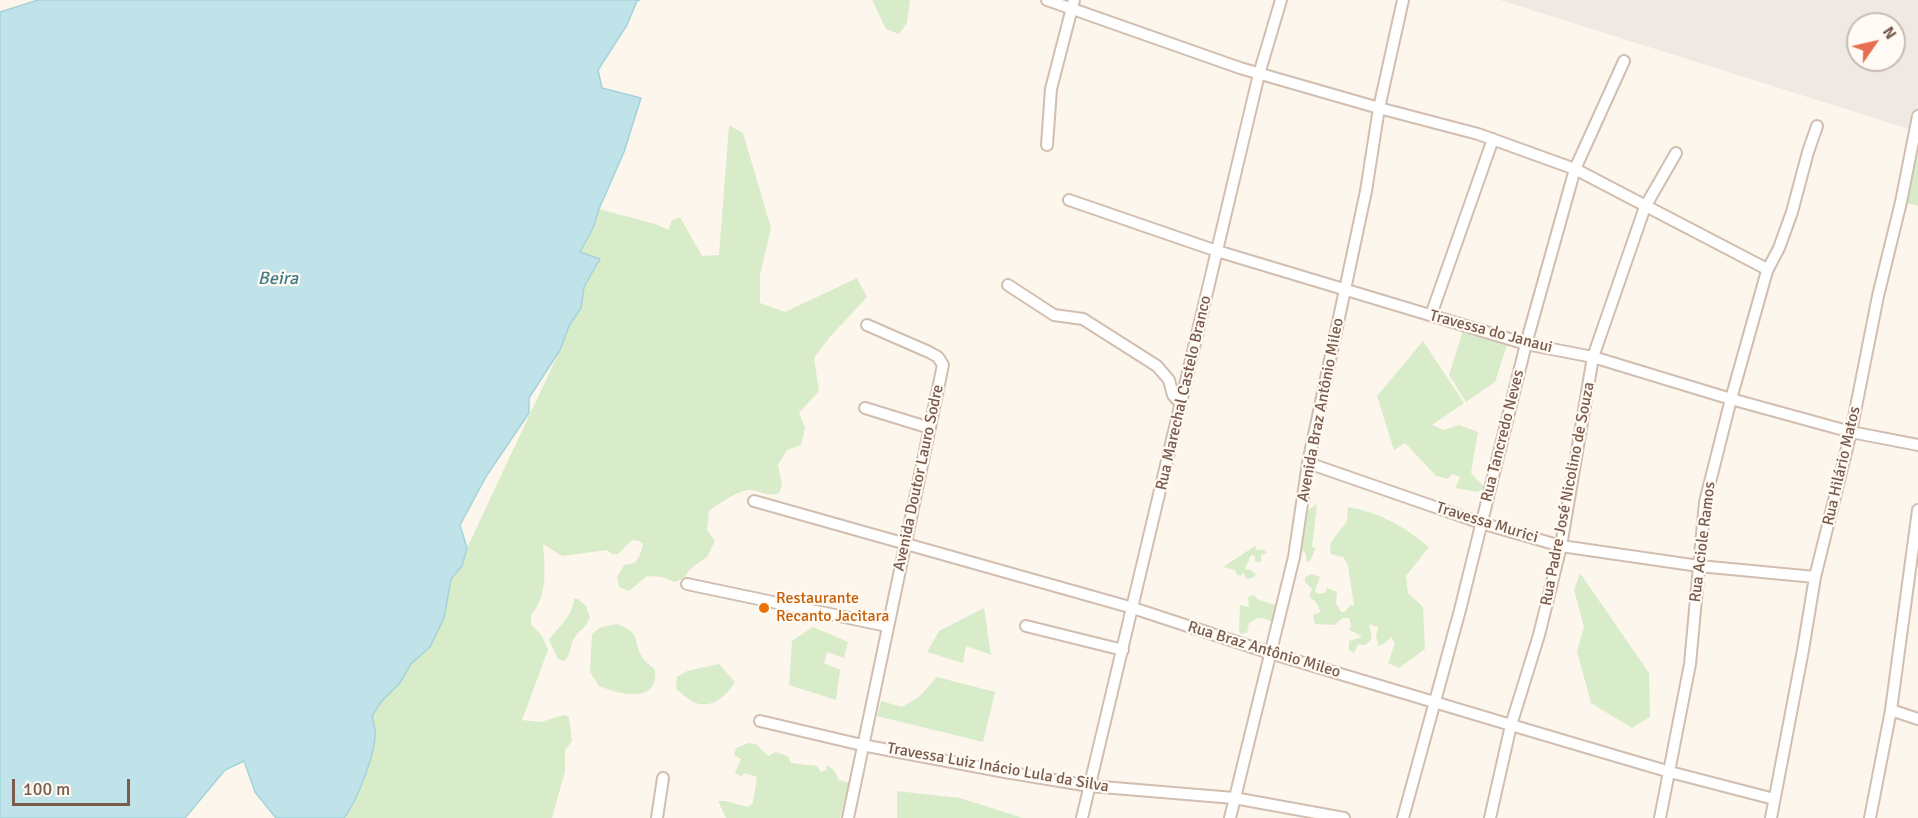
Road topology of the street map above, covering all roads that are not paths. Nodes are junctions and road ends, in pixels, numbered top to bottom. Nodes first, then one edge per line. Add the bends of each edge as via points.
1 (1047, 0) edge
2 (1281, 0) edge
3 (1402, 0) edge
4 (1073, 5) edge
5 (1624, 61) dead end
6 (1259, 74) junction
7 (1379, 108) junction
8 (1918, 116) edge
9 (1817, 126) dead end
10 (1916, 128) edge
11 (1493, 139) junction
12 (1047, 145) dead end
13 (1676, 153) dead end
14 (1575, 169) junction
15 (1069, 200) dead end
16 (1645, 207) junction
17 (1217, 250) junction
18 (1767, 271) junction
19 (1008, 285) dead end
20 (1344, 289) junction
21 (1431, 315) junction
22 (867, 325) dead end
23 (1526, 344) junction
24 (1593, 357) junction
25 (1731, 399) junction
26 (1181, 404) junction
27 (865, 408) dead end
28 (930, 428) junction
29 (1851, 432) junction
30 (1918, 445) edge
31 (1308, 463) junction
32 (753, 501) dead end
33 (1918, 510) edge
34 (1481, 523) junction
35 (905, 545) junction
36 (1561, 546) junction
37 (1699, 566) junction
38 (1815, 577) junction
39 (687, 584) dead end
40 (1133, 608) junction
41 (887, 626) junction
42 (1026, 626) dead end
43 (1123, 650) junction
44 (1270, 653) junction
45 (1435, 702) junction
46 (1891, 710) junction
47 (1918, 719) edge
48 (760, 721) dead end
49 (1511, 725) junction
50 (861, 745) junction
51 (1670, 772) junction
52 (663, 778) dead end
53 (1090, 786) junction
54 (1234, 798) junction
55 (1774, 799) junction
56 (657, 818) edge
57 (848, 818) edge
58 (1082, 818) edge
59 (1230, 818) edge
60 (1344, 818) edge
61 (1403, 818) edge
62 (1490, 818) edge
63 (1660, 818) edge
64 (1771, 818) edge
65 (1870, 818) edge

1 - 4 street
2 - 6 street, Rua Marechal Castelo Branco
3 - 7 street, Avenida Braz Antônio Mileo
4 - 6 street
4 - 12 street via 1051,89
5 - 14 street, Rua Tancredo Neves
6 - 7 street
6 - 17 street, Rua Marechal Castelo Branco
7 - 11 street
7 - 20 street, Avenida Braz Antônio Mileo
8 - 10 street, Rua Hilário Matos
9 - 18 street, Rua Aciole Ramos via 1792,212
10 - 29 street, Rua Hilário Matos
11 - 14 street
11 - 21 street
13 - 16 street, Rua Padre José Nicolino de Souza
14 - 16 street
14 - 23 street, Rua Tancredo Neves
15 - 17 street, Travessa do Janaui
16 - 18 street
16 - 24 street, Rua Padre José Nicolino de Souza
17 - 20 street, Travessa do Janaui
17 - 26 street, Rua Marechal Castelo Branco
18 - 25 street, Rua Aciole Ramos
19 - 26 street via 1054,315 1083,319 1157,366
20 - 21 street, Travessa do Janaui
20 - 31 street, Avenida Braz Antônio Mileo
21 - 23 street, Travessa do Janaui
22 - 28 street, Avenida Doutor Lauro Sodre via 929,351 942,361
23 - 24 street, Travessa do Janaui
23 - 34 street, Rua Tancredo Neves
24 - 25 street, Travessa do Janaui
24 - 36 street, Rua Padre José Nicolino de Souza
25 - 29 street, Travessa do Janaui
25 - 37 street, Rua Aciole Ramos via 1706,502
26 - 40 street, Rua Marechal Castelo Branco
27 - 28 street
28 - 35 street, Avenida Doutor Lauro Sodre
29 - 30 street, Travessa do Janaui
29 - 38 street, Rua Hilário Matos
31 - 34 street, Travessa Murici
31 - 44 street, Avenida Braz Antônio Mileo via 1298,536
32 - 35 street, Rua Braz Antônio Mileo
33 - 46 street
34 - 36 street, Travessa Murici
34 - 45 street, Rua Tancredo Neves
35 - 40 street, Rua Braz Antônio Mileo
35 - 41 street, Avenida Doutor Lauro Sodre
36 - 37 street, Travessa Murici
36 - 49 street, Rua Padre José Nicolino de Souza
37 - 38 street, Travessa Murici
37 - 51 street, Rua Aciole Ramos via 1690,664
38 - 55 street, Rua Hilário Matos
39 - 41 street
40 - 43 street, Rua Marechal Castelo Branco
40 - 44 street, Rua Braz Antônio Mileo
41 - 50 street, Avenida Doutor Lauro Sodre
42 - 43 street
43 - 53 street, Rua Marechal Castelo Branco
44 - 45 street, Rua Braz Antônio Mileo
44 - 54 street, Avenida Braz Antônio Mileo
45 - 49 street, Rua Braz Antônio Mileo
45 - 61 street, Rua Tancredo Neves
46 - 47 street
46 - 65 street
48 - 50 street, Travessa Luiz Inácio Lula da Silva
49 - 51 street, Rua Braz Antônio Mileo
49 - 62 street, Rua Padre José Nicolino de Souza
50 - 53 street, Travessa Luiz Inácio Lula da Silva
50 - 57 street, Avenida Doutor Lauro Sodre
51 - 55 street, Rua Braz Antônio Mileo
51 - 63 street, Rua Aciole Ramos
52 - 56 street
53 - 54 street, Travessa Luiz Inácio Lula da Silva
53 - 58 street, Rua Marechal Castelo Branco
54 - 59 street, Avenida Braz Antônio Mileo
54 - 60 street, Travessa Luiz Inácio Lula da Silva
55 - 64 street, Rua Hilário Matos

